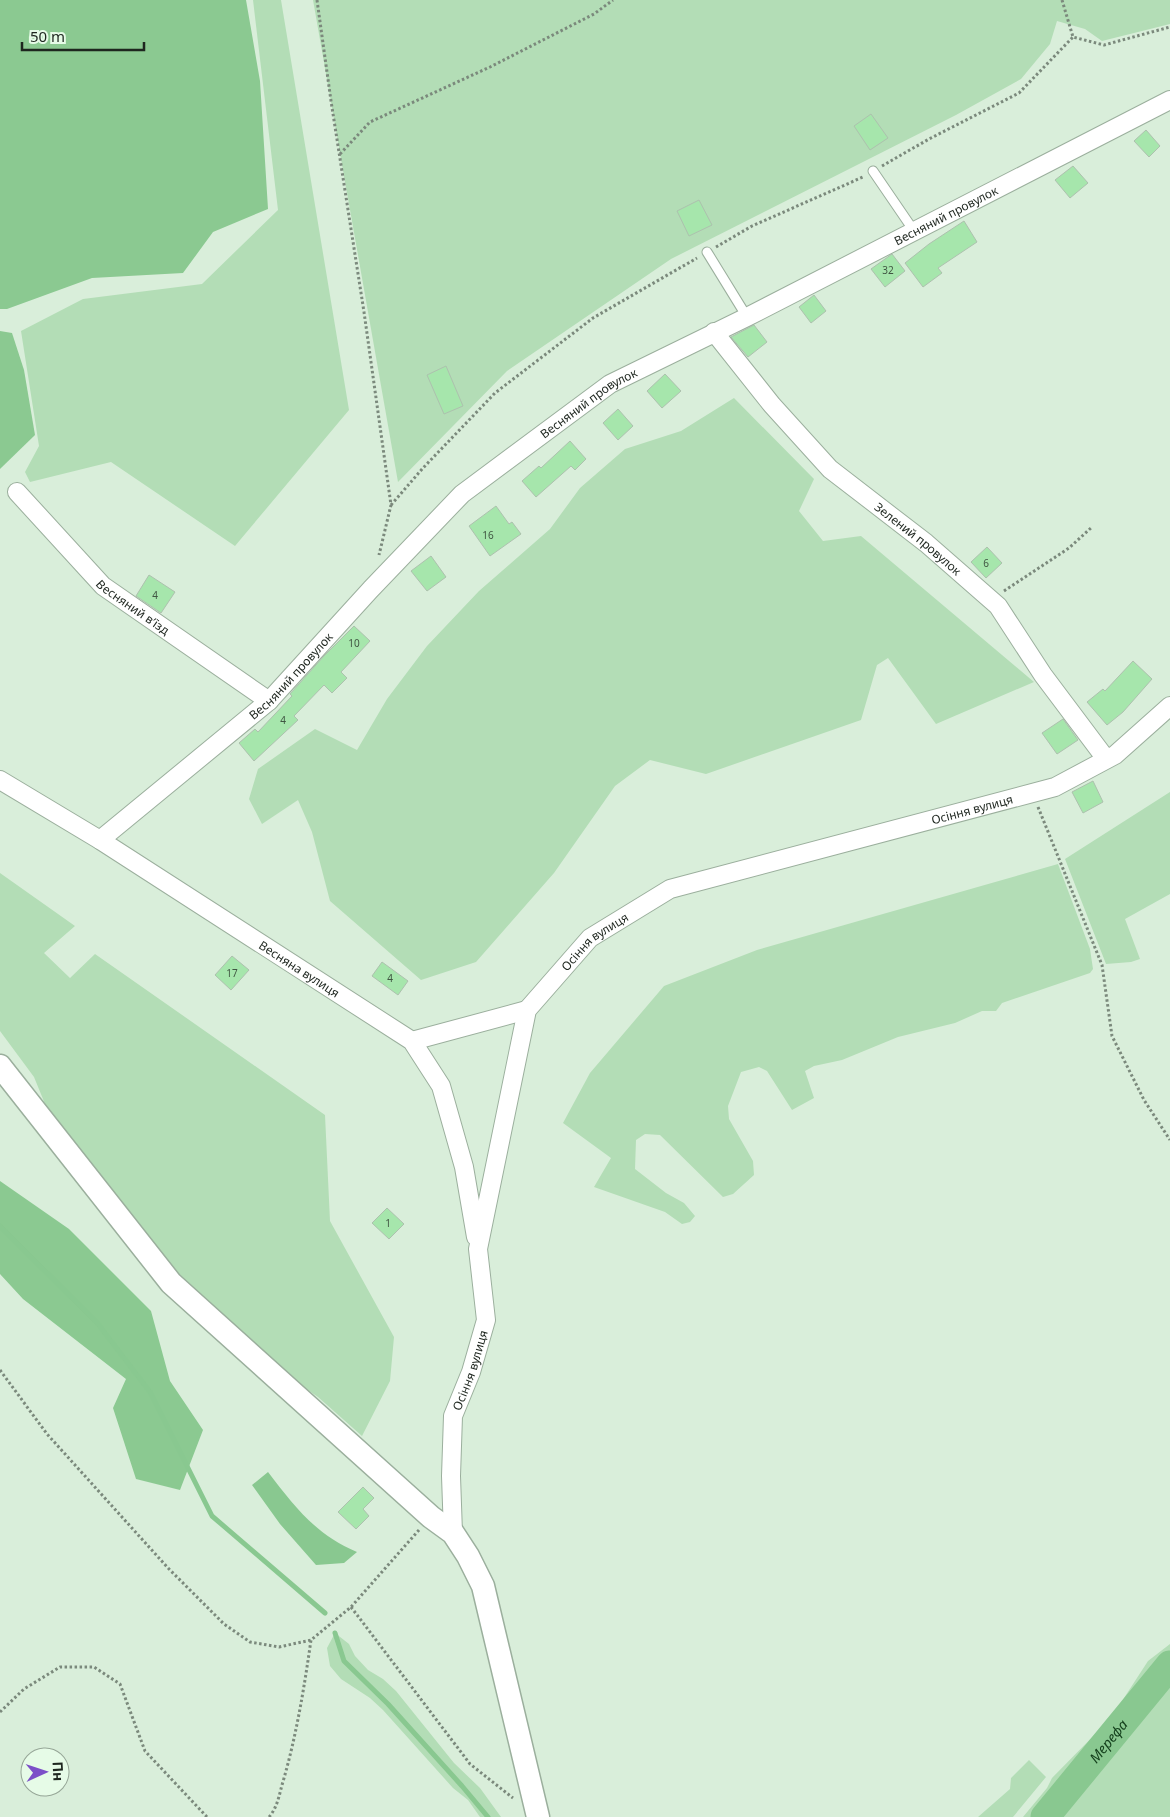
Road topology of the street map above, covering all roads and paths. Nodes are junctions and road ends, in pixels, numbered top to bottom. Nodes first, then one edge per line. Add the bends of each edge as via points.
1 (317, 0) edge
2 (613, 0) edge
3 (1062, 0) edge
4 (1170, 27) edge
5 (1170, 100) edge
6 (340, 154) junction
7 (874, 171) dead end
8 (914, 231) junction
9 (708, 252) dead end
10 (746, 317) junction
11 (714, 332) junction
12 (17, 492) dead end
13 (1092, 527) dead end
14 (378, 561) dead end
15 (991, 599) junction
16 (268, 701) junction
17 (1170, 706) edge
18 (1106, 760) junction
19 (0, 780) edge
20 (1033, 793) junction
21 (100, 840) junction
22 (527, 1010) junction
23 (412, 1042) junction
24 (0, 1066) edge
25 (1170, 1140) edge
26 (478, 1249) junction
27 (0, 1370) edge
28 (431, 1516) junction
29 (453, 1533) junction
30 (351, 1607) junction
31 (312, 1640) junction
32 (0, 1712) edge
33 (515, 1799) dead end
34 (207, 1817) edge
35 (269, 1817) edge
36 (538, 1817) edge

1 - 6 path
2 - 6 path via 594,14 370,122
3 - 4 path via 1073,36 1104,45
5 - 8 street, Весняний провулок
6 - 14 path via 391,505
7 - 8 lane
8 - 10 street, Весняний провулок
9 - 10 lane
10 - 11 street, Весняний провулок
11 - 15 street, Зелений провулок via 772,405 830,469
11 - 16 street, Весняний провулок via 610,384 462,494
12 - 16 street, Весняний в’їзд via 103,586
13 - 15 path via 1069,548
15 - 18 street, Зелений провулок
16 - 21 street, Весняний провулок
17 - 18 street, Осіння вулиця
18 - 20 street, Осіння вулиця via 1055,787
19 - 21 street, Весняна вулиця
20 - 22 street, Осіння вулиця via 670,889 590,938
20 - 25 path via 1102,965 1112,1036 1144,1100
21 - 23 street, Весняна вулиця
22 - 23 street
22 - 26 street, Осіння вулиця
23 - 26 street, Весняна вулиця via 441,1086 464,1166
24 - 28 street via 171,1283
26 - 29 street, Осіння вулиця via 486,1320 471,1372 453,1416
27 - 31 path via 47,1434 168,1568 224,1624 250,1642 279,1647
28 - 29 street
28 - 30 path
29 - 36 street via 483,1586
30 - 31 path
30 - 33 path via 470,1764
31 - 35 path via 287,1769 275,1811
32 - 34 path via 24,1689 60,1667 94,1667 120,1684 145,1751

